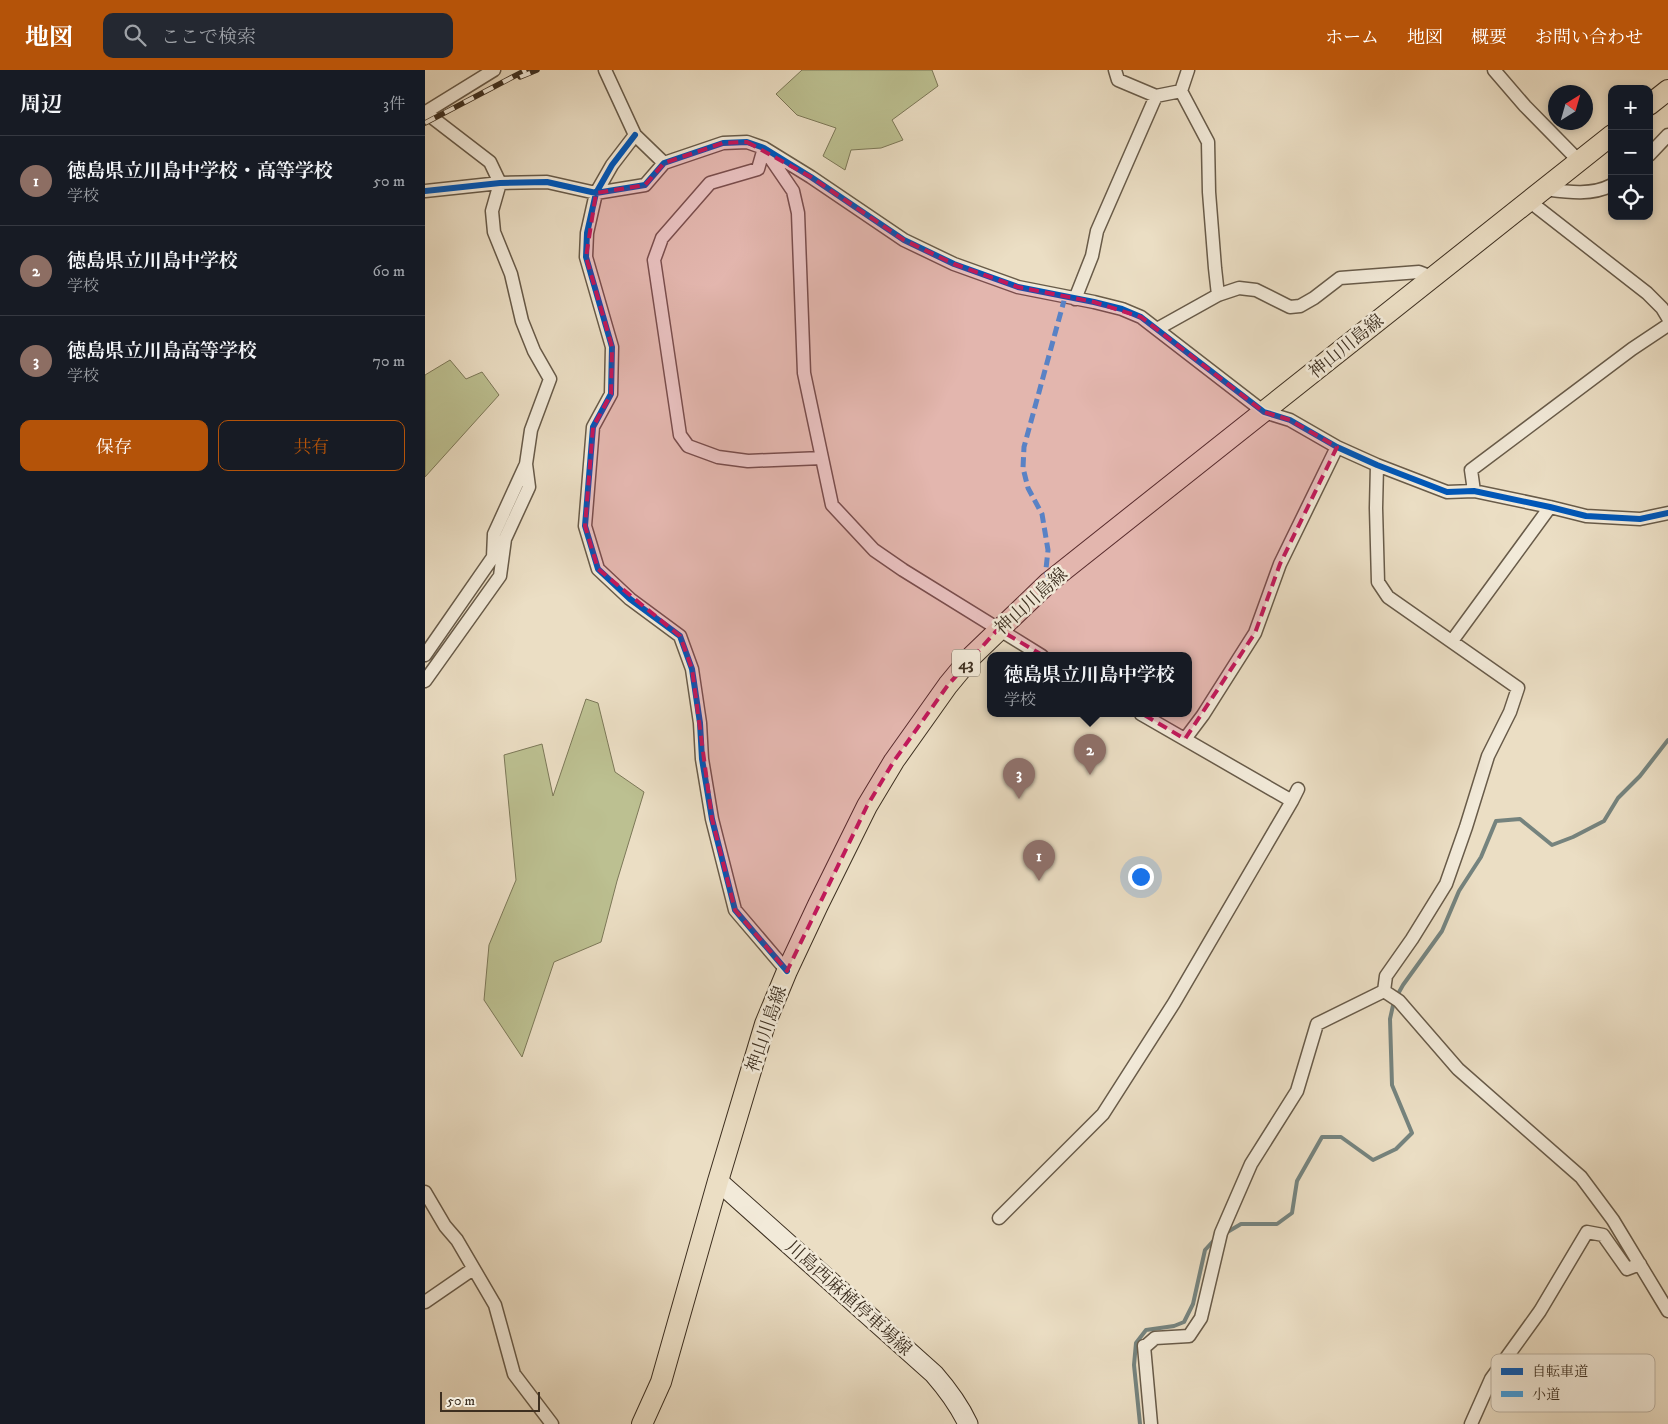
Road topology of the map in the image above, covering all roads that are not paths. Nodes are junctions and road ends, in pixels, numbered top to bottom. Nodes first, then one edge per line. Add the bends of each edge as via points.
1 (494, 70) edge
2 (605, 70) edge
3 (1115, 70) edge
4 (1188, 70) edge
5 (1494, 70) edge
6 (1668, 90) edge
7 (1181, 91) junction
8 (1155, 96) junction
9 (1653, 102) edge
10 (425, 112) edge
11 (635, 135) junction
12 (1668, 135) edge
13 (1608, 138) edge
14 (764, 148) junction
15 (1653, 151) edge
16 (1579, 161) junction
17 (664, 163) junction
18 (500, 182) junction
19 (1608, 187) edge
20 (425, 191) edge
21 (596, 193) junction
22 (1536, 195) junction
23 (1432, 277) junction
24 (1218, 295) junction
25 (1075, 299) junction
26 (1668, 318) edge
27 (1668, 325) edge
28 (1157, 329) junction
29 (1264, 412) junction
30 (1337, 447) junction
31 (823, 458) junction
32 (526, 464) junction
33 (1377, 466) junction
34 (1474, 492) junction
35 (1550, 507) junction
36 (1668, 513) edge
37 (998, 629) junction
38 (1452, 641) junction
39 (1035, 652) edge
40 (425, 655) edge
41 (425, 680) edge
42 (1146, 717) edge
43 (1185, 739) junction
44 (1298, 790) dead end
45 (1292, 801) junction
46 (787, 971) junction
47 (1391, 996) junction
48 (718, 1181) junction
49 (425, 1192) edge
50 (999, 1218) dead end
51 (1640, 1264) junction
52 (473, 1269) junction
53 (425, 1302) edge
54 (1668, 1311) edge
55 (1509, 1354) edge
56 (1491, 1379) edge
57 (553, 1424) edge
58 (641, 1424) edge
59 (968, 1424) edge
60 (1151, 1424) edge
61 (1471, 1424) edge

1 - 10 street
2 - 11 street
3 - 8 street via 1117,80
4 - 7 street
5 - 16 street
6 - 9 main road
7 - 8 street
7 - 24 street via 1208,142
8 - 25 street via 1097,231 1092,256
10 - 18 street via 490,162
11 - 17 street
11 - 21 street
12 - 15 street
13 - 16 main road, 神山川島線 / 43
14 - 17 street via 747,142 723,143
14 - 25 street via 904,240 954,264 1018,287
14 - 31 street via 793,191 798,212 804,373
14 - 31 street via 758,169 710,182 662,238 654,260 680,435 688,446 718,458 748,461
16 - 22 main road, 神山川島線 / 43
17 - 21 street via 645,185
18 - 20 street
18 - 21 street via 547,182
18 - 32 street via 492,211 494,232 511,274 522,320 550,379 531,430
19 - 22 street
21 - 46 street via 587,233 586,257 612,347 611,394 593,427 585,526 597,569 630,599 680,636 692,669 712,819 735,910
22 - 23 main road, 神山川島線 / 43
22 - 26 street via 1647,293
23 - 24 street via 1419,272 1340,278 1314,298 1290,307 1256,290 1239,288
23 - 29 main road, 神山川島線 / 43
24 - 28 street
25 - 28 street via 1123,309
27 - 34 street via 1471,470
28 - 29 street
29 - 30 street via 1290,420
29 - 37 main road, 神山川島線 / 43 via 1049,582
30 - 33 street
30 - 43 street via 1279,564 1255,632
31 - 37 street via 832,505 874,550
32 - 40 street via 494,534 493,557
32 - 41 street via 529,487 505,539 500,576
33 - 34 street via 1447,492
33 - 38 street via 1378,582 1388,597
34 - 35 street
35 - 36 street via 1585,516 1640,519
35 - 38 street
37 - 39 street
37 - 46 main road, 神山川島線 / 43 via 948,685 894,761 867,806
38 - 47 street via 1519,688 1488,756 1446,884 1386,976
42 - 43 street
43 - 45 street
44 - 45 street
45 - 50 street via 1174,1003 1103,1114
46 - 48 main road, 神山川島線 / 43 via 765,1024
47 - 51 street via 1458,1069 1581,1177
47 - 60 street via 1317,1024 1297,1090 1251,1164 1220,1238 1201,1318 1189,1336 1155,1338 1144,1346
48 - 58 main road, 神山川島線 / 43 via 661,1382
48 - 59 main road, 川島西麻植停車場線 via 934,1374 949,1391
49 - 52 street
51 - 54 street
51 - 55 street via 1627,1269 1603,1235 1587,1232
52 - 53 street
52 - 57 street via 495,1305 515,1374
56 - 61 street

